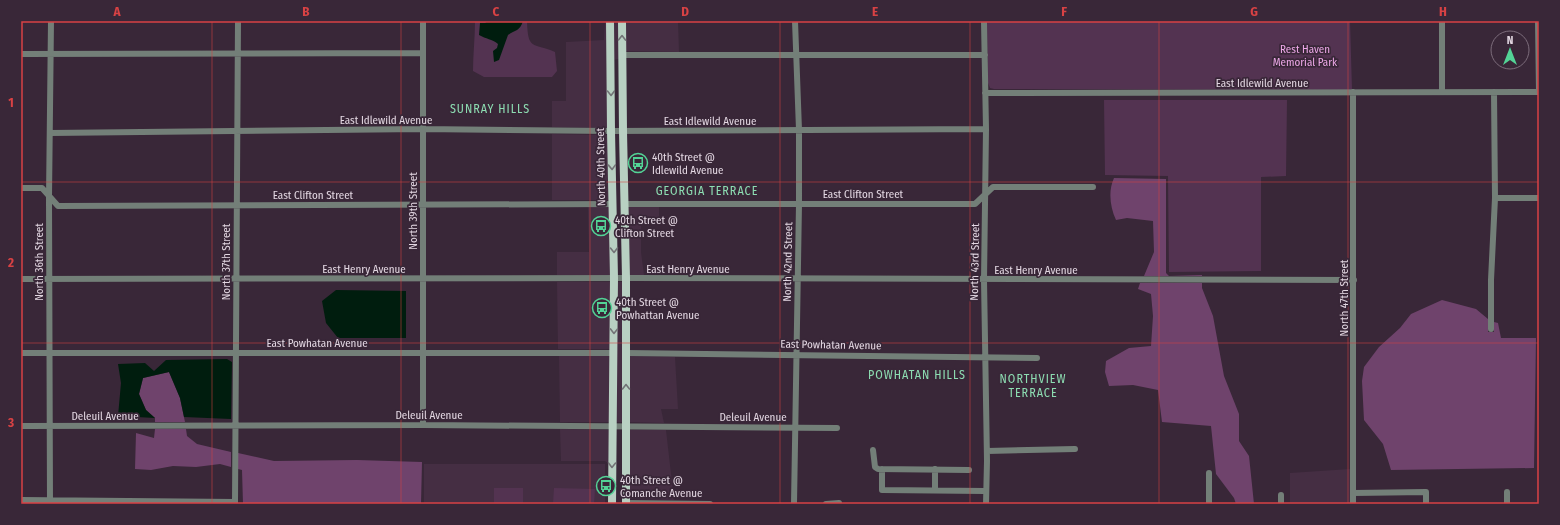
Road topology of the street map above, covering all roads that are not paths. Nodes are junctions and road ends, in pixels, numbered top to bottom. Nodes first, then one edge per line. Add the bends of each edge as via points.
1 (51, 21) edge
2 (238, 21) edge
3 (423, 21) edge
4 (610, 21) edge
5 (622, 21) edge
6 (795, 21) edge
7 (984, 21) edge
8 (1442, 21) edge
9 (1538, 21) edge
10 (21, 54) edge
11 (51, 54) junction
12 (238, 54) junction
13 (423, 54) junction
14 (622, 55) junction
15 (985, 55) junction
16 (795, 56) junction
17 (1353, 92) junction
18 (1442, 92) junction
19 (1494, 92) junction
20 (1539, 92) edge
21 (985, 93) junction
22 (422, 129) junction
23 (986, 129) junction
24 (799, 130) junction
25 (237, 131) junction
26 (611, 131) junction
27 (623, 131) junction
28 (50, 133) junction
29 (21, 188) edge
30 (1093, 188) dead end
31 (986, 195) junction
32 (50, 197) junction
33 (1495, 198) junction
34 (1539, 198) edge
35 (422, 204) junction
36 (613, 204) junction
37 (625, 204) junction
38 (798, 204) junction
39 (236, 205) junction
40 (423, 278) junction
41 (614, 278) junction
42 (626, 278) junction
43 (21, 279) edge
44 (50, 279) junction
45 (236, 279) junction
46 (797, 279) junction
47 (984, 280) junction
48 (1354, 280) junction
49 (1491, 329) dead end
50 (21, 353) edge
51 (423, 353) junction
52 (614, 353) junction
53 (626, 353) junction
54 (49, 354) junction
55 (235, 354) junction
56 (796, 355) junction
57 (985, 357) junction
58 (1037, 358) dead end
59 (234, 425) junction
60 (423, 425) junction
61 (21, 426) edge
62 (49, 426) junction
63 (613, 426) junction
64 (626, 426) junction
65 (795, 428) junction
66 (837, 428) dead end
67 (873, 450) dead end
68 (1075, 450) dead end
69 (987, 451) junction
70 (882, 469) junction
71 (935, 470) junction
72 (969, 470) dead end
73 (1209, 473) dead end
74 (935, 490) junction
75 (986, 491) junction
76 (1507, 492) dead end
77 (1353, 493) junction
78 (1281, 494) dead end
79 (21, 500) edge
80 (50, 502) edge
81 (235, 503) edge
82 (626, 503) edge
83 (612, 504) edge
84 (710, 504) edge
85 (794, 504) edge
86 (826, 504) edge
87 (839, 504) edge
88 (986, 504) edge
89 (1209, 504) edge
90 (1281, 504) edge
91 (1353, 504) edge
92 (1426, 504) edge
93 (1507, 504) edge

1 - 11 street, North 36th Street
2 - 12 street, North 37th Street
3 - 13 street, North 39th Street
4 -> 26 main road, North 40th Street
14 -> 5 main road, North 40th Street
6 - 16 street, North 42nd Street
7 - 15 street, North 43rd Street
8 - 18 street
9 - 20 street
10 - 11 street
11 - 12 street
11 - 28 street, North 36th Street
12 - 13 street
12 - 25 street, North 37th Street
13 - 22 street, North 39th Street
14 - 16 street
14 - 27 main road, North 40th Street
15 - 16 street
15 - 21 street, North 43rd Street
16 - 24 street, North 42nd Street
17 - 18 street, East Idlewild Avenue
17 - 21 street, East Idlewild Avenue
17 - 48 street, North 47th Street
18 - 19 street, East Idlewild Avenue
19 - 20 street, East Idlewild Avenue
19 - 33 street
21 - 23 street, North 43rd Street
22 - 25 street, East Idlewild Avenue
22 - 26 street, East Idlewild Avenue
22 - 35 street, North 39th Street
23 - 24 street, East Idlewild Avenue
23 - 31 street, North 43rd Street
24 - 27 street, East Idlewild Avenue
24 - 38 street, North 42nd Street
25 - 28 street, East Idlewild Avenue
25 - 39 street, North 37th Street
26 - 27 street, East Idlewild Avenue
26 -> 36 main road, North 40th Street
27 - 37 main road, North 40th Street
28 - 32 street, North 36th Street
29 - 32 street, East Clifton Street via 42,188
30 - 31 street, East Clifton Street via 993,187
31 - 38 street, East Clifton Street via 976,204
31 - 47 street, North 43rd Street
32 - 39 street, East Clifton Street via 58,206
32 - 44 street, North 36th Street
33 - 34 street
33 - 49 street
35 - 36 street, East Clifton Street
35 - 39 street, East Clifton Street
35 - 40 street, North 39th Street
36 -> 41 main road, North 40th Street
37 - 38 street, East Clifton Street
37 - 42 main road, North 40th Street
38 - 46 street, North 42nd Street
39 - 45 street, North 37th Street
40 - 41 street, East Henry Avenue
40 - 45 street, East Henry Avenue
40 - 51 street, North 39th Street
41 - 42 street, East Henry Avenue
41 -> 52 main road, North 40th Street
42 - 46 street, East Henry Avenue
42 - 53 main road, North 40th Street
43 - 44 street, East Henry Avenue
44 - 45 street, East Henry Avenue
44 - 54 street, North 36th Street
45 - 55 street, North 37th Street
46 - 47 street, East Henry Avenue
46 - 56 street, North 42nd Street
47 - 48 street, East Henry Avenue
47 - 57 street, North 43rd Street
48 - 77 street, North 47th Street
50 - 54 street, East Powhatan Avenue
51 - 52 street, East Powhatan Avenue
51 - 55 street, East Powhatan Avenue
51 - 60 street, North 39th Street
52 - 63 main road, North 40th Street
53 - 56 street, East Powhatan Avenue
64 -> 53 main road, North 40th Street
54 - 55 street, East Powhatan Avenue
54 - 62 street, North 36th Street
55 - 59 street, North 37th Street
56 - 57 street, East Powhatan Avenue
56 - 65 street, North 42nd Street
57 - 58 street, East Powhatan Avenue
57 - 69 street, North 43rd Street
59 - 60 street, Deleuil Avenue
59 - 62 street, Deleuil Avenue
59 - 81 street, North 37th Street
60 - 63 street, Deleuil Avenue
61 - 62 street, Deleuil Avenue
62 - 80 street, North 36th Street
63 - 64 street, Deleuil Avenue
63 -> 83 main road, North 40th Street
64 - 65 street, Deleuil Avenue
64 - 82 main road, North 40th Street
65 - 66 street, Deleuil Avenue
65 - 85 street, North 42nd Street
67 - 70 street via 875,467
68 - 69 street
69 - 75 street, North 43rd Street
70 - 71 street
70 - 74 street via 882,490
71 - 72 street
71 - 74 street
73 - 89 street
74 - 75 street
75 - 88 street, North 43rd Street
76 - 93 street
77 - 91 street, North 47th Street
77 - 92 street via 1426,492
78 - 90 street
79 - 80 street
80 - 81 street
82 - 84 street
86 - 87 street

